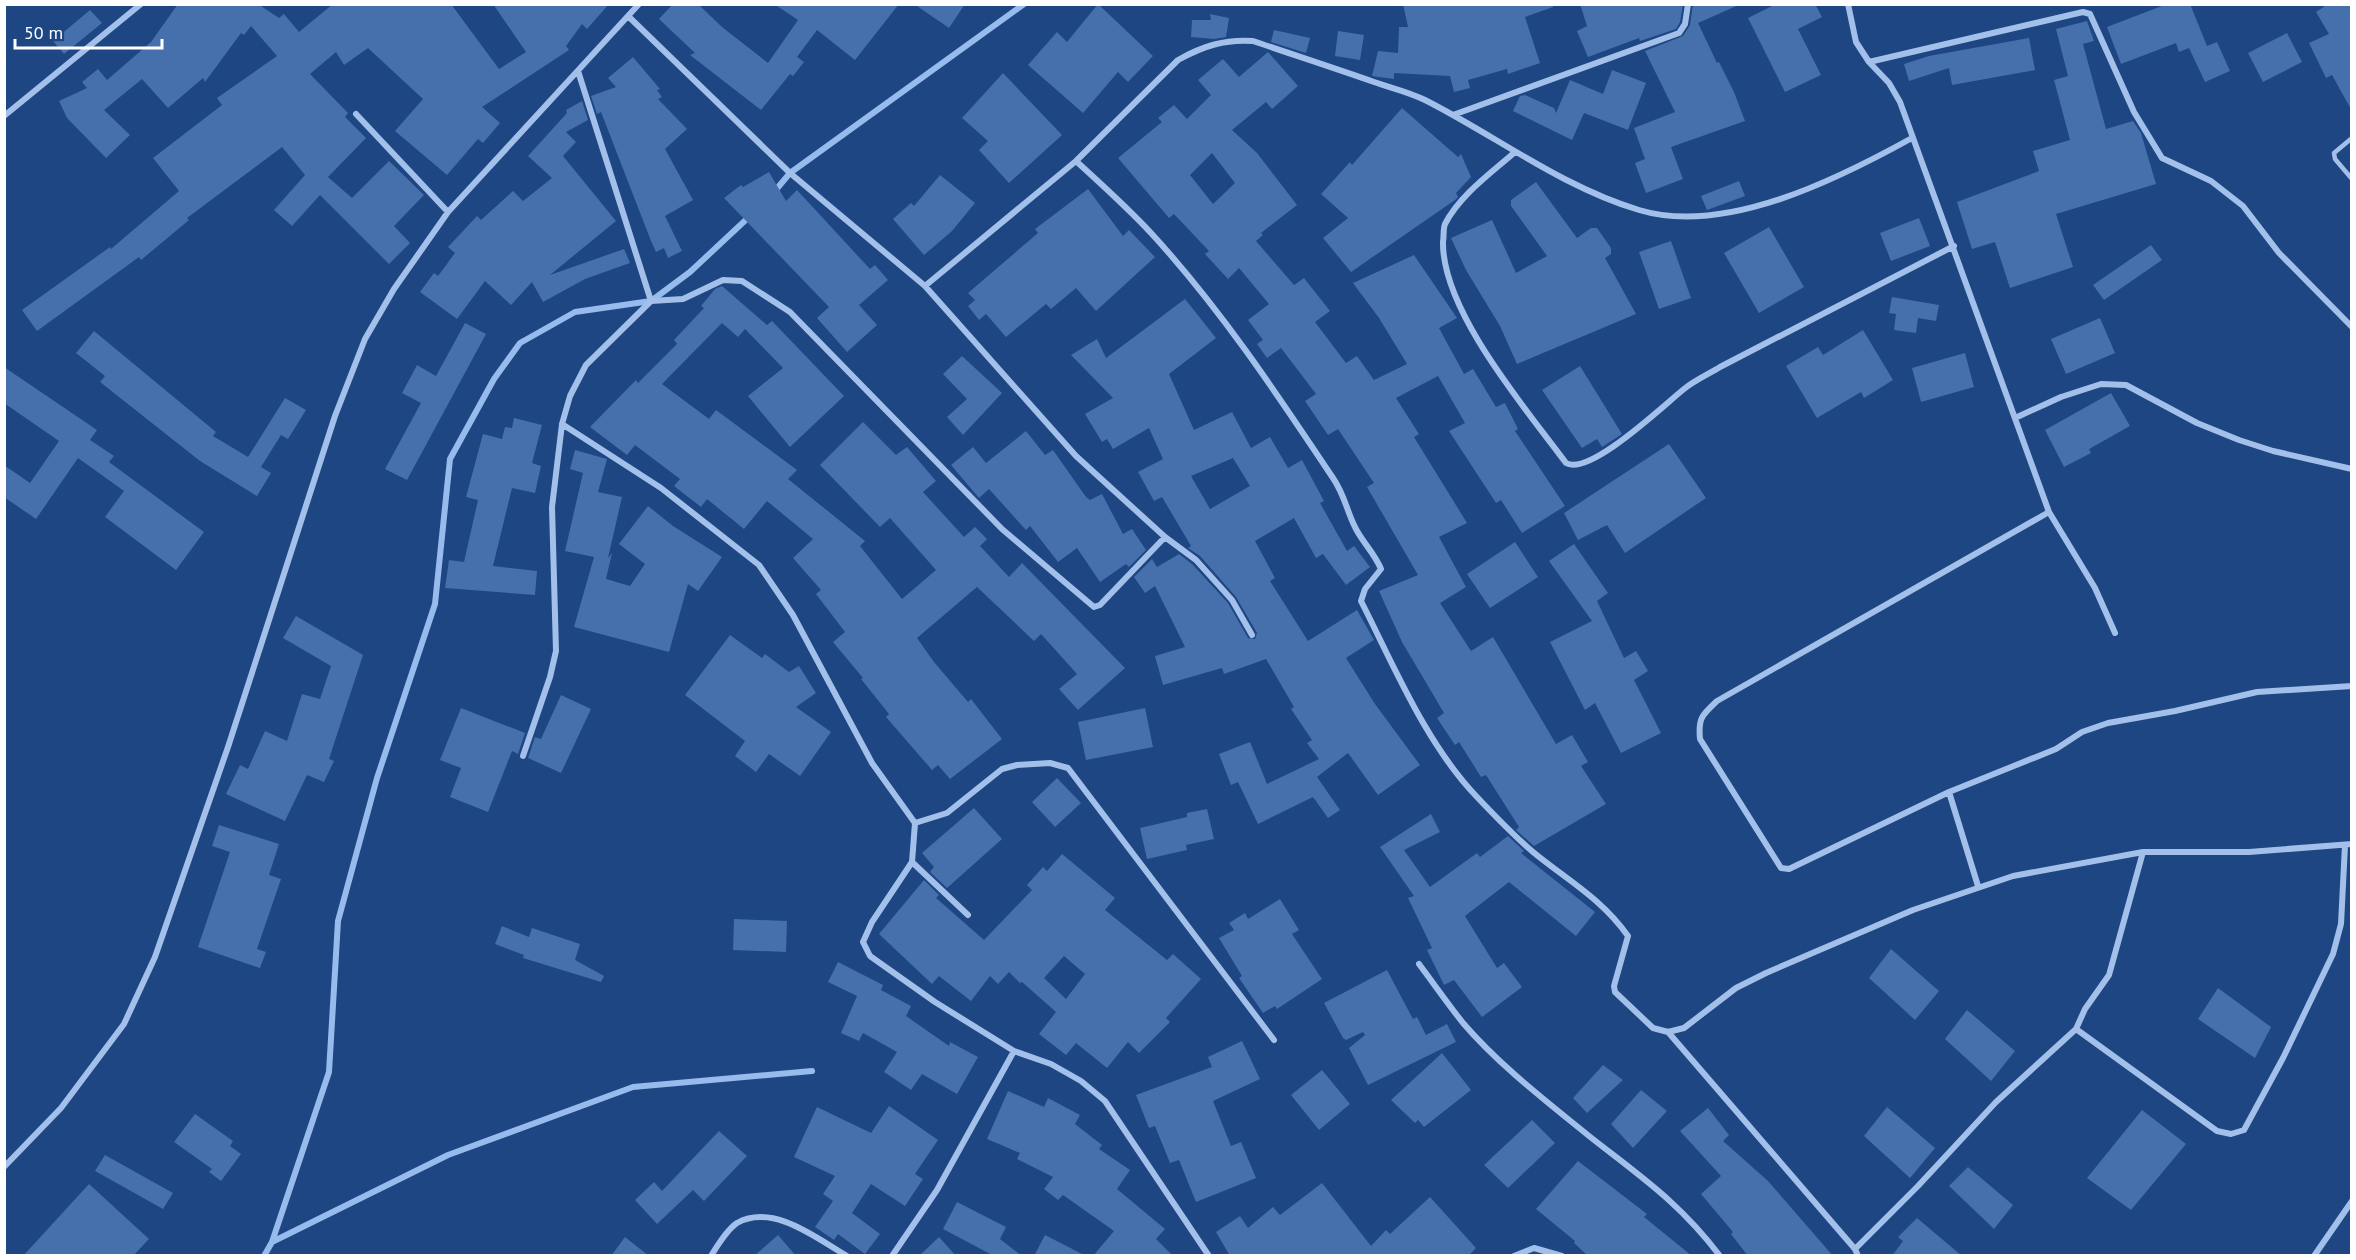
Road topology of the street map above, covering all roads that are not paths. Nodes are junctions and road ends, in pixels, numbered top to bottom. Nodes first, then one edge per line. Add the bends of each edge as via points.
1 (141, 4) edge
2 (639, 4) edge
3 (1688, 4) edge
4 (1848, 4) edge
5 (628, 16) junction
6 (1869, 62) junction
7 (578, 71) junction
8 (356, 114) dead end
9 (1453, 115) junction
10 (4, 116) edge
11 (1912, 138) junction
12 (2352, 138) edge
13 (1515, 152) junction
14 (1076, 160) junction
15 (2352, 179) edge
16 (448, 212) junction
17 (1954, 246) junction
18 (925, 286) junction
19 (651, 301) junction
20 (2352, 327) edge
21 (2015, 418) junction
22 (562, 424) junction
23 (2352, 468) edge
24 (2049, 512) junction
25 (1166, 537) junction
26 (2115, 633) dead end
27 (1252, 635) dead end
28 (2352, 686) edge
29 (523, 756) dead end
30 (1949, 792) junction
31 (915, 823) junction
32 (2348, 845) edge
33 (2143, 852) junction
34 (912, 862) junction
35 (1978, 886) junction
36 (968, 915) dead end
37 (1419, 964) dead end
38 (2076, 1029) junction
39 (1668, 1032) junction
40 (1274, 1040) dead end
41 (1014, 1051) junction
42 (4, 1167) edge
43 (2352, 1201) edge
44 (1857, 1252) edge
45 (711, 1256) edge
46 (847, 1256) edge
47 (892, 1256) edge
48 (1209, 1256) edge
49 (1514, 1256) edge
50 (1562, 1256) edge
51 (1720, 1256) edge
52 (2314, 1256) edge

1 - 10 street
2 - 5 street
3 - 9 street via 1685,24 1679,33
4 - 6 street via 1856,42
5 - 7 street
5 - 18 street via 790,173
6 - 11 street via 1900,102
6 - 20 street via 2083,12 2090,14 2134,112 2162,158 2211,181 2243,206 2279,253
7 - 16 street
7 - 19 street
8 - 16 street
9 - 13 street
9 - 14 street via 1422,99 1344,71 1253,41 1232,39 1198,49 1178,60
11 - 13 street via 1851,172 1749,209 1712,216 1669,216 1639,210 1595,193
11 - 17 street
12 - 15 lane via 2334,153
13 - 17 street via 1468,194 1444,226 1443,257 1456,299 1485,350 1571,466 1609,450 1687,387 1720,367
14 - 18 street
14 - 39 street via 1181,268 1327,468 1345,495 1354,526 1376,555 1381,569 1360,601 1418,715 1475,795 1530,850 1599,901 1617,921 1628,936 1614,986 1616,992 1653,1028
16 - 42 street via 394,289 365,339 335,416 176,902 124,1024 61,1108
17 - 21 street
18 - 25 street via 1076,456
19 - 22 street via 586,365 570,396
19 - 25 street via 683,299 723,280 742,281 790,312 1002,529 1094,607
21 - 23 street via 2101,384 2126,384 2196,423 2239,440
21 - 24 street
22 - 29 street via 552,507 556,651
22 - 31 street via 661,488 759,565 793,615 872,763
24 - 26 street via 2095,588
24 - 30 street via 1717,701 1698,723 1700,739 1781,868 1789,869
25 - 27 street via 1203,568 1232,600
28 - 30 street via 2257,692 2108,723
30 - 35 street
31 - 34 street
31 - 40 street via 947,813 1002,769 1033,763 1068,768
32 - 33 street via 2249,852
32 - 38 street via 2341,924 2333,954 2244,1130 2231,1134 2217,1131
33 - 35 street
33 - 38 street via 2109,975
34 - 36 street
34 - 41 street via 863,942 870,956
35 - 39 street via 1766,973 1736,988 1684,1028
37 - 51 street via 1496,1057 1658,1187 1694,1221
38 - 44 street via 1996,1102
39 - 44 street
41 - 47 street via 937,1190
41 - 48 street via 1051,1064 1105,1101
43 - 52 street
45 - 46 street via 735,1224 760,1215 778,1220
49 - 50 street via 1534,1248

